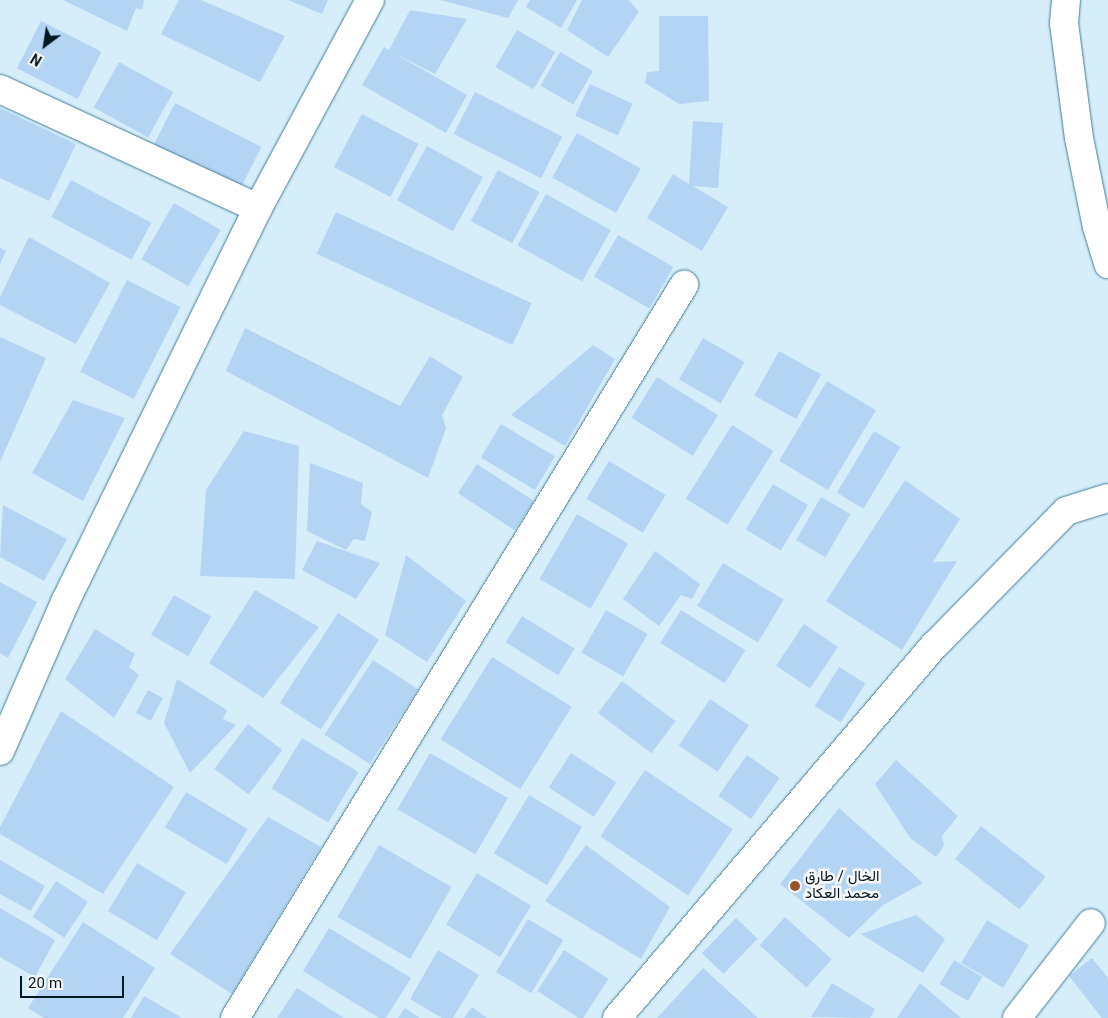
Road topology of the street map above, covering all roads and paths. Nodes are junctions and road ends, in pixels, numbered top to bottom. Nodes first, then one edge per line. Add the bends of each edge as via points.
1 (370, 0) edge
2 (1066, 0) edge
3 (0, 89) edge
4 (258, 208) junction
5 (1108, 264) edge
6 (684, 285) dead end
7 (1108, 498) edge
8 (0, 751) edge
9 (1091, 923) dead end
10 (235, 1018) edge
11 (617, 1018) edge
12 (1017, 1018) edge

1 - 4 street
2 - 5 street via 1064,23 1079,138
3 - 4 street
4 - 8 street via 65,602
6 - 10 street
7 - 11 street via 1066,511 935,645
9 - 12 street

